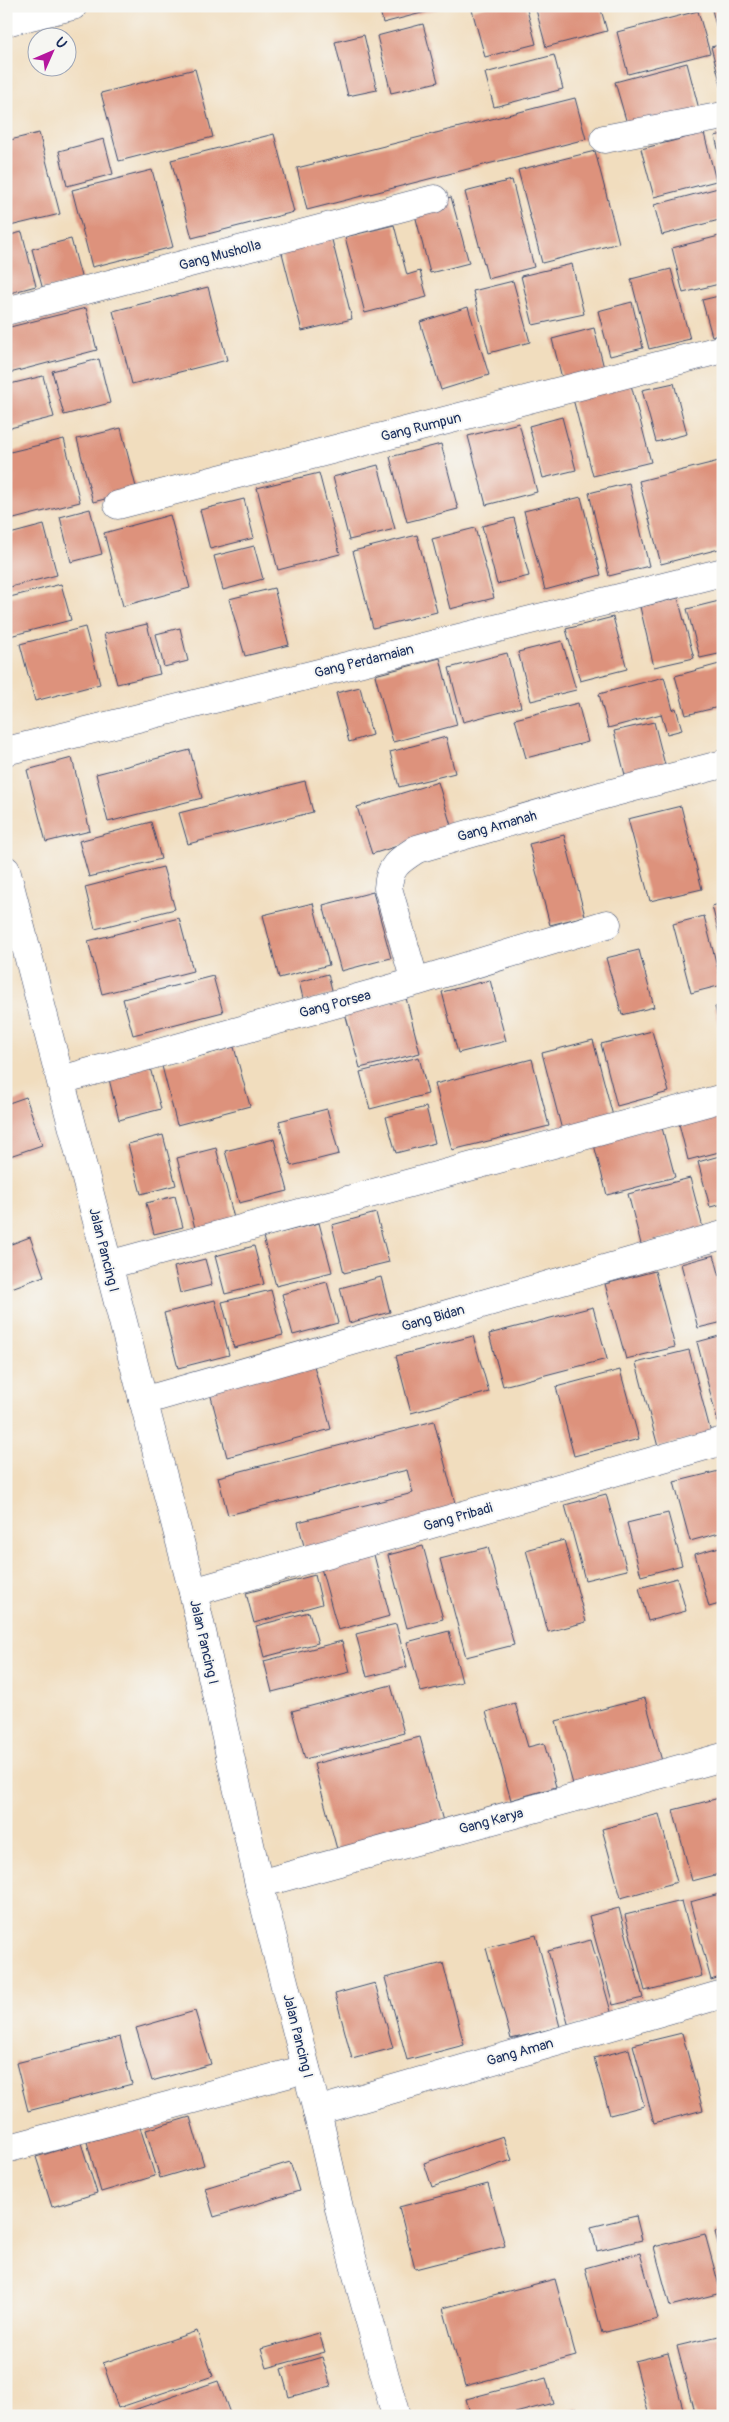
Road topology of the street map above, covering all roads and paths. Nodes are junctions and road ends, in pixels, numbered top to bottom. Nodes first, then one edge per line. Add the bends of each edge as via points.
1 (73, 6) edge
2 (6, 22) edge
3 (723, 116) edge
4 (604, 140) dead end
5 (434, 199) dead end
6 (6, 311) edge
7 (723, 349) edge
8 (118, 505) dead end
9 (723, 572) edge
10 (6, 751) edge
11 (723, 764) edge
12 (6, 870) edge
13 (607, 924) dead end
14 (415, 982) junction
15 (61, 1080) junction
16 (723, 1098) edge
17 (723, 1235) edge
18 (108, 1265) junction
19 (143, 1401) junction
20 (723, 1441) edge
21 (193, 1592) junction
22 (723, 1757) edge
23 (259, 1884) junction
24 (723, 1994) edge
25 (306, 2069) junction
26 (317, 2111) junction
27 (6, 2149) edge
28 (396, 2416) edge

1 - 2 street
3 - 4 street
5 - 6 street, Gang Musholla
7 - 8 street, Gang Rumpun
9 - 10 street, Gang Perdamaian
11 - 14 street, Gang Amanah via 417,849 399,861 389,875 388,888
12 - 15 street, Jalan Pancing I
13 - 14 street, Gang Porsea
14 - 15 street, Gang Porsea
15 - 18 street, Jalan Pancing I
16 - 18 street
17 - 19 street, Gang Bidan
18 - 19 street, Jalan Pancing I
19 - 21 street, Jalan Pancing I
20 - 21 street, Gang Pribadi
21 - 23 street, Jalan Pancing I
22 - 23 street, Gang Karya
23 - 25 street, Jalan Pancing I
24 - 26 street, Gang Aman
25 - 26 street, Jalan Pancing I
25 - 27 street
26 - 28 street, Jalan Pancing I via 342,2221

